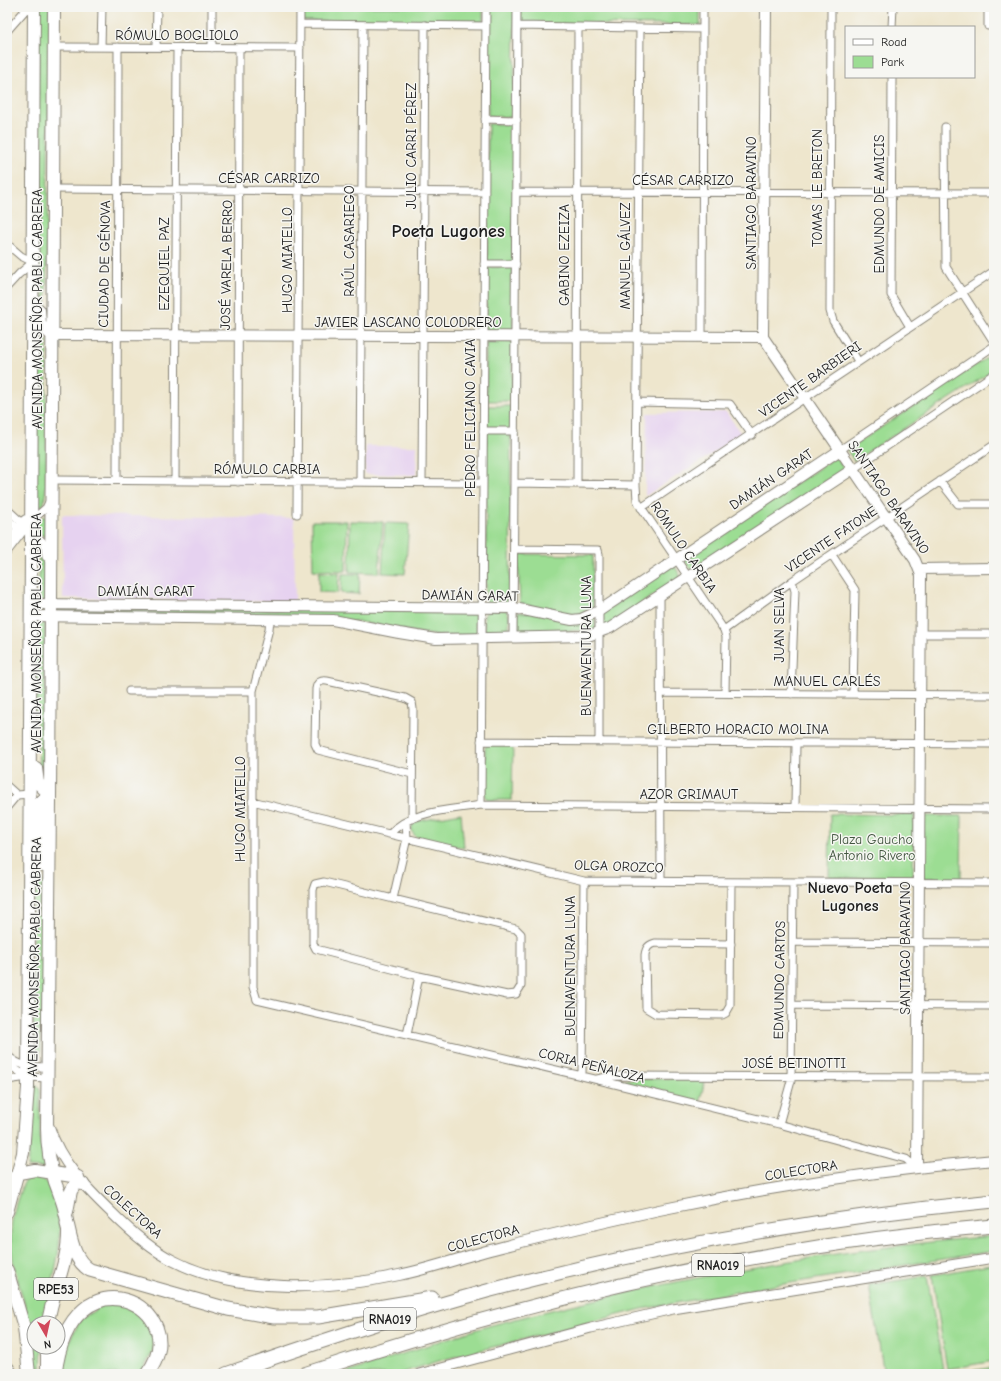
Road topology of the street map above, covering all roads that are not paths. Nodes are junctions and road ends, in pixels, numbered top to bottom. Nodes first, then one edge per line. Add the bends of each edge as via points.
1 (28, 7) edge
2 (34, 7) edge
3 (54, 7) edge
4 (102, 7) edge
5 (158, 7) edge
6 (212, 7) edge
7 (300, 7) edge
8 (486, 7) edge
9 (517, 7) edge
10 (703, 7) edge
11 (766, 7) edge
12 (830, 7) edge
13 (892, 7) edge
14 (988, 7) edge
15 (300, 24) junction
16 (363, 24) junction
17 (425, 25) junction
18 (486, 26) junction
19 (517, 26) junction
20 (892, 26) edge
21 (988, 26) dead end
22 (578, 27) junction
23 (640, 28) junction
24 (703, 29) junction
25 (7, 31) edge
26 (54, 47) junction
27 (100, 47) junction
28 (118, 47) junction
29 (156, 47) junction
30 (177, 48) junction
31 (212, 48) junction
32 (239, 48) junction
33 (300, 48) junction
34 (892, 78) edge
35 (485, 119) junction
36 (517, 120) junction
37 (945, 127) dead end
38 (53, 189) junction
39 (118, 190) junction
40 (177, 190) junction
41 (240, 190) junction
42 (300, 191) junction
43 (362, 191) junction
44 (424, 192) junction
45 (485, 192) junction
46 (516, 192) junction
47 (578, 193) junction
48 (639, 193) junction
49 (765, 193) junction
50 (831, 193) junction
51 (892, 193) junction
52 (994, 193) edge
53 (702, 194) junction
54 (945, 194) junction
55 (7, 244) edge
56 (33, 262) junction
57 (484, 264) junction
58 (516, 264) junction
59 (994, 271) edge
60 (7, 287) edge
61 (962, 293) junction
62 (910, 327) junction
63 (52, 335) junction
64 (116, 336) junction
65 (177, 336) junction
66 (238, 336) junction
67 (299, 336) junction
68 (515, 336) junction
69 (577, 336) junction
70 (638, 336) junction
71 (702, 336) junction
72 (361, 337) junction
73 (422, 337) junction
74 (484, 337) junction
75 (764, 337) junction
76 (994, 342) edge
77 (994, 346) edge
78 (32, 349) junction
79 (858, 361) junction
80 (994, 374) edge
81 (806, 399) junction
82 (637, 402) junction
83 (483, 431) junction
84 (515, 431) junction
85 (752, 435) junction
86 (994, 445) edge
87 (840, 450) junction
88 (853, 469) junction
89 (51, 480) junction
90 (117, 480) junction
91 (175, 481) junction
92 (940, 481) junction
93 (238, 482) junction
94 (298, 482) junction
95 (360, 482) junction
96 (422, 482) junction
97 (483, 483) junction
98 (514, 483) junction
99 (577, 484) junction
100 (636, 485) junction
101 (51, 496) junction
102 (994, 504) edge
103 (641, 508) junction
104 (7, 509) edge
105 (297, 514) dead end
106 (886, 517) junction
107 (7, 519) edge
108 (27, 530) junction
109 (7, 542) edge
110 (514, 549) junction
111 (7, 552) edge
112 (832, 555) junction
113 (676, 559) junction
114 (994, 568) edge
115 (51, 570) junction
116 (920, 570) junction
117 (688, 577) junction
118 (792, 581) junction
119 (660, 594) junction
120 (301, 607) junction
121 (482, 608) junction
122 (514, 608) junction
123 (30, 610) junction
124 (51, 610) junction
125 (599, 610) junction
126 (270, 619) junction
127 (300, 619) junction
128 (724, 630) junction
129 (599, 633) junction
130 (921, 634) junction
131 (994, 634) edge
132 (481, 638) junction
133 (513, 638) junction
134 (129, 690) dead end
135 (253, 691) junction
136 (661, 693) junction
137 (724, 693) junction
138 (791, 694) junction
139 (853, 694) junction
140 (921, 694) junction
141 (994, 695) edge
142 (29, 716) junction
143 (481, 741) junction
144 (599, 742) junction
145 (661, 742) junction
146 (796, 743) junction
147 (920, 744) junction
148 (994, 744) edge
149 (412, 774) junction
150 (7, 786) edge
151 (30, 794) junction
152 (17, 795) junction
153 (50, 799) junction
154 (252, 801) junction
155 (481, 805) junction
156 (7, 807) edge
157 (661, 807) junction
158 (795, 808) junction
159 (920, 809) junction
160 (994, 809) edge
161 (30, 816) junction
162 (409, 820) junction
163 (390, 834) junction
164 (407, 838) junction
165 (584, 881) junction
166 (661, 881) junction
167 (732, 882) junction
168 (794, 882) junction
169 (919, 883) junction
170 (994, 883) edge
171 (393, 899) junction
172 (793, 942) junction
173 (919, 942) junction
174 (730, 944) junction
175 (994, 944) edge
176 (419, 976) junction
177 (257, 1000) joint
178 (792, 1005) junction
179 (919, 1006) junction
180 (994, 1006) edge
181 (407, 1035) junction
182 (7, 1055) edge
183 (7, 1064) edge
184 (28, 1072) junction
185 (47, 1072) junction
186 (582, 1076) junction
187 (791, 1076) junction
188 (919, 1077) junction
189 (994, 1077) edge
190 (595, 1079) junction
191 (7, 1080) edge
192 (46, 1117) junction
193 (780, 1124) junction
194 (994, 1160) edge
195 (917, 1168) junction
196 (19, 1173) junction
197 (53, 1173) junction
198 (81, 1181) junction
199 (7, 1183) edge
200 (994, 1201) edge
201 (7, 1212) edge
202 (67, 1220) junction
203 (994, 1226) edge
204 (994, 1258) edge
205 (7, 1270) edge
206 (557, 1273) junction
207 (50, 1315) edge
208 (446, 1329) junction
209 (47, 1355) edge
210 (7, 1368) edge
211 (11, 1374) edge
212 (29, 1374) edge
213 (47, 1374) edge
214 (55, 1374) edge
215 (147, 1374) edge
216 (226, 1374) edge
217 (304, 1374) edge
218 (327, 1374) edge
219 (419, 1374) edge

1 - 25 street
2 - 56 main road, AVENIDA MONSEÑOR PABLO CABRERA
3 - 26 main road, AVENIDA MONSEÑOR PABLO CABRERA
4 - 27 street
5 - 29 street
6 - 31 street
7 - 15 street, HUGO MIATELLO
8 - 18 street, PEDRO FELICIANO CAVIA
9 - 19 street
10 - 24 street
11 - 49 main road, SANTIAGO BARAVINO
12 - 50 street, TOMAS LE BRETON
13 - 20 street
14 - 21 street
15 - 16 street
15 - 33 street, HUGO MIATELLO
16 - 17 street
16 - 43 street, RAÚL CASARIEGO
17 - 18 street
17 - 44 street, JULIO CARRI PÉREZ
18 - 35 street, PEDRO FELICIANO CAVIA
19 - 22 street
19 - 36 street
22 - 23 street
22 - 47 street, GABINO EZEIZA
23 - 24 street
23 - 48 street, MANUEL GÁLVEZ
24 - 53 street
26 - 27 street, RÓMULO BOGLIOLO
26 - 38 main road, AVENIDA MONSEÑOR PABLO CABRERA
27 - 28 street, RÓMULO BOGLIOLO
28 - 29 street, RÓMULO BOGLIOLO
28 - 39 street, CIUDAD DE GÉNOVA
29 - 30 street, RÓMULO BOGLIOLO
30 - 31 street, RÓMULO BOGLIOLO
30 - 40 street, EZEQUIEL PAZ
31 - 32 street, RÓMULO BOGLIOLO
32 - 33 street, RÓMULO BOGLIOLO
32 - 41 street, JOSÉ VARELA BERRO
33 - 42 street, HUGO MIATELLO
34 - 51 street, EDMUNDO DE AMICIS
35 - 36 street
35 - 45 street, PEDRO FELICIANO CAVIA
36 - 46 street
37 - 54 street
38 - 39 street, CÉSAR CARRIZO
38 - 63 main road, AVENIDA MONSEÑOR PABLO CABRERA
39 - 40 street, CÉSAR CARRIZO
39 - 64 street, CIUDAD DE GÉNOVA
40 - 41 street, CÉSAR CARRIZO
40 - 65 street, EZEQUIEL PAZ
41 - 42 street, CÉSAR CARRIZO
41 - 66 street, JOSÉ VARELA BERRO
42 - 43 street, CÉSAR CARRIZO
42 - 67 street, HUGO MIATELLO
43 - 44 street, CÉSAR CARRIZO
43 - 72 street, RAÚL CASARIEGO
44 - 45 street, CÉSAR CARRIZO
44 - 73 street, JULIO CARRI PÉREZ
45 - 57 street, PEDRO FELICIANO CAVIA
46 - 47 street, CÉSAR CARRIZO
46 - 58 street
47 - 48 street, CÉSAR CARRIZO
47 - 69 street, GABINO EZEIZA
48 - 53 street, CÉSAR CARRIZO
48 - 70 street, MANUEL GÁLVEZ
49 - 50 street, CÉSAR CARRIZO
49 - 53 street, CÉSAR CARRIZO
49 - 75 main road, SANTIAGO BARAVINO
50 - 51 street, CÉSAR CARRIZO
50 - 79 street, TOMAS LE BRETON via 830,312
51 - 54 street, CÉSAR CARRIZO
51 - 62 street, EDMUNDO DE AMICIS via 892,299
52 - 54 street, CÉSAR CARRIZO
53 - 71 street
54 - 61 street via 945,262
55 - 56 street
56 - 60 street
56 - 63 main road via 39,280 40,325
56 - 78 main road, AVENIDA MONSEÑOR PABLO CABRERA
57 - 58 street
57 - 74 street, PEDRO FELICIANO CAVIA
58 - 68 street
59 - 61 street, VICENTE BARBIERI
61 - 62 street, VICENTE BARBIERI
61 - 76 street
62 - 79 street, VICENTE BARBIERI
63 - 64 main road, JAVIER LASCANO COLODRERO
63 - 78 main road via 38,338
63 - 89 main road, AVENIDA MONSEÑOR PABLO CABRERA
64 - 65 main road, JAVIER LASCANO COLODRERO
64 - 90 street, CIUDAD DE GÉNOVA
65 - 66 main road, JAVIER LASCANO COLODRERO
65 - 91 street, EZEQUIEL PAZ
66 - 67 main road, JAVIER LASCANO COLODRERO
66 - 93 street, JOSÉ VARELA BERRO
67 - 72 main road, JAVIER LASCANO COLODRERO
67 - 94 street, HUGO MIATELLO
68 - 69 main road, JAVIER LASCANO COLODRERO
68 - 74 main road, JAVIER LASCANO COLODRERO
68 - 84 street
69 - 70 main road, JAVIER LASCANO COLODRERO
69 - 99 street, GABINO EZEIZA
70 - 71 main road, JAVIER LASCANO COLODRERO
70 - 82 street, MANUEL GÁLVEZ
71 - 75 main road, JAVIER LASCANO COLODRERO
72 - 73 main road, JAVIER LASCANO COLODRERO
72 - 95 street, RAÚL CASARIEGO
73 - 74 main road, JAVIER LASCANO COLODRERO
73 - 96 street, JULIO CARRI PÉREZ
74 - 83 street, PEDRO FELICIANO CAVIA
75 - 81 main road, SANTIAGO BARAVINO
77 - 87 street, DAMIÁN GARAT
78 - 108 main road, AVENIDA MONSEÑOR PABLO CABRERA via 31,507
79 - 81 street, VICENTE BARBIERI
80 - 88 street, DAMIÁN GARAT
81 - 85 street, VICENTE BARBIERI
81 - 87 main road, SANTIAGO BARAVINO
82 - 85 street via 730,404
82 - 100 street, MANUEL GÁLVEZ
83 - 84 street
83 - 97 street, PEDRO FELICIANO CAVIA
84 - 98 street
85 - 103 street, VICENTE BARBIERI
86 - 92 street, VICENTE FATONE
87 - 88 main road, SANTIAGO BARAVINO
87 - 113 main road, DAMIÁN GARAT
88 - 106 main road, SANTIAGO BARAVINO
88 - 117 main road, DAMIÁN GARAT
89 - 90 street, RÓMULO CARBIA
89 - 101 main road, AVENIDA MONSEÑOR PABLO CABRERA
90 - 91 street, RÓMULO CARBIA
91 - 93 street, RÓMULO CARBIA
92 - 102 street via 958,504
92 - 106 street, VICENTE FATONE
93 - 94 street, RÓMULO CARBIA
94 - 95 street, RÓMULO CARBIA
94 - 105 street, HUGO MIATELLO
95 - 96 street, RÓMULO CARBIA
96 - 97 street, RÓMULO CARBIA
97 - 121 street, PEDRO FELICIANO CAVIA
98 - 99 street
98 - 110 street
99 - 100 street
100 - 103 street, RÓMULO CARBIA via 637,500
101 - 108 street via 46,508
101 - 115 main road, AVENIDA MONSEÑOR PABLO CABRERA
103 - 113 street, RÓMULO CARBIA
104 - 108 street
106 - 112 street, VICENTE FATONE
106 - 116 main road, SANTIAGO BARAVINO
107 - 108 street
108 - 109 street
108 - 111 street
108 - 115 street via 44,543
108 - 123 main road, AVENIDA MONSEÑOR PABLO CABRERA
110 - 122 street
110 - 125 street, BUENAVENTURA LUNA via 598,550
112 - 118 street, VICENTE FATONE
112 - 139 street via 855,590
113 - 117 street, RÓMULO CARBIA
113 - 125 main road, DAMIÁN GARAT
114 - 116 main road
115 - 124 main road, AVENIDA MONSEÑOR PABLO CABRERA
116 - 130 main road, SANTIAGO BARAVINO
117 - 119 main road, DAMIÁN GARAT
117 - 128 street, RÓMULO CARBIA
118 - 128 street, VICENTE FATONE
118 - 138 street, JUAN SELVA via 795,591
119 - 129 main road, DAMIÁN GARAT
119 - 136 street
120 - 121 main road, DAMIÁN GARAT
120 - 124 main road, DAMIÁN GARAT
120 - 127 street
121 - 122 main road, DAMIÁN GARAT
121 - 132 street, PEDRO FELICIANO CAVIA
122 - 125 main road, DAMIÁN GARAT via 572,620
122 - 133 street
123 - 124 main road, DAMIÁN GARAT
123 - 142 main road, AVENIDA MONSEÑOR PABLO CABRERA
124 - 126 main road, DAMIÁN GARAT
124 - 153 main road, AVENIDA MONSEÑOR PABLO CABRERA
125 - 129 street, BUENAVENTURA LUNA
126 - 127 main road, DAMIÁN GARAT
126 - 135 street, HUGO MIATELLO
127 - 132 main road, DAMIÁN GARAT via 341,621 427,638
128 - 137 street, RÓMULO CARBIA
129 - 133 main road, DAMIÁN GARAT via 588,636
129 - 144 street, BUENAVENTURA LUNA
130 - 131 street
130 - 140 main road, SANTIAGO BARAVINO
132 - 133 main road, DAMIÁN GARAT
132 - 143 street, PEDRO FELICIANO CAVIA
134 - 135 street
135 - 154 street, HUGO MIATELLO
136 - 137 street, MANUEL CARLÉS
136 - 145 street
137 - 138 street, MANUEL CARLÉS
138 - 139 street, MANUEL CARLÉS
139 - 140 street, MANUEL CARLÉS
140 - 141 street, MANUEL CARLÉS
140 - 147 main road, SANTIAGO BARAVINO
142 - 151 main road, AVENIDA MONSEÑOR PABLO CABRERA
142 - 153 main road via 36,733 37,781
143 - 144 street, GILBERTO HORACIO MOLINA
143 - 155 street, PEDRO FELICIANO CAVIA
144 - 145 street, GILBERTO HORACIO MOLINA
145 - 146 street, GILBERTO HORACIO MOLINA
145 - 157 street
146 - 147 street, GILBERTO HORACIO MOLINA
146 - 158 street
147 - 148 street, GILBERTO HORACIO MOLINA
147 - 159 main road, SANTIAGO BARAVINO
149 - 149 street via 412,702 327,681 318,683 315,744 318,750
149 - 162 street
150 - 152 street
151 - 152 street
151 - 161 main road, AVENIDA MONSEÑOR PABLO CABRERA
152 - 156 street
153 - 161 main road via 36,806
153 - 185 main road, AVENIDA MONSEÑOR PABLO CABRERA via 43,808 40,818 43,868 50,898
154 - 163 street, OLGA OROZCO
154 - 177 street, HUGO MIATELLO via 253,986
155 - 157 street, AZOR GRIMAUT
155 - 162 street, AZOR GRIMAUT
157 - 158 street, AZOR GRIMAUT
157 - 166 street
158 - 159 street, AZOR GRIMAUT
159 - 160 street, AZOR GRIMAUT
159 - 169 main road, SANTIAGO BARAVINO
161 - 184 main road, AVENIDA MONSEÑOR PABLO CABRERA
162 - 163 street, AZOR GRIMAUT
162 - 164 street
163 - 164 street, OLGA OROZCO
164 - 165 street, OLGA OROZCO
164 - 171 street
165 - 166 street, OLGA OROZCO
165 - 186 street, BUENAVENTURA LUNA
166 - 167 street, OLGA OROZCO
167 - 168 street, OLGA OROZCO
167 - 174 street
168 - 169 street, OLGA OROZCO
168 - 172 street, EDMUNDO CARTOS
169 - 170 street, OLGA OROZCO
169 - 173 main road, SANTIAGO BARAVINO
171 - 176 street via 324,882 315,884 314,947
171 - 176 street via 516,929 521,934 521,986 516,994 508,996
172 - 173 street
172 - 178 street, EDMUNDO CARTOS
173 - 175 street
173 - 179 main road, SANTIAGO BARAVINO
174 - 174 street via 730,1006 726,1013 656,1014 646,1008 645,955 650,945
176 - 181 street
177 - 181 street, CORIA PEÑALOZA
178 - 179 street
178 - 187 street, EDMUNDO CARTOS
179 - 180 street
179 - 188 main road, SANTIAGO BARAVINO
181 - 186 street, CORIA PEÑALOZA
182 - 184 street
183 - 184 street
184 - 185 street
184 - 185 street
184 - 191 street
184 - 196 main road, AVENIDA MONSEÑOR PABLO CABRERA via 26,1134
185 - 192 main road, AVENIDA MONSEÑOR PABLO CABRERA
186 - 190 street, CORIA PEÑALOZA
187 - 188 street, JOSÉ BETINOTTI
187 - 190 street, JOSÉ BETINOTTI via 612,1076
187 - 193 street, EDMUNDO CARTOS
188 - 189 street, JOSÉ BETINOTTI
188 - 195 main road, SANTIAGO BARAVINO
190 - 193 street, CORIA PEÑALOZA
192 - 197 main road, AVENIDA MONSEÑOR PABLO CABRERA
192 - 198 main road, COLECTORA via 58,1151
193 - 195 street, CORIA PEÑALOZA via 906,1159
194 - 195 main road, COLECTORA
195 - 198 main road, COLECTORA via 846,1177 700,1202 526,1241 397,1275 309,1285 232,1280 187,1267 142,1241
196 - 197 main road via 35,1170
196 - 199 street
196 - 201 main road, AVENIDA MONSEÑOR PABLO CABRERA
197 - 198 main road
197 - 202 main road, AVENIDA MONSEÑOR PABLO CABRERA
198 - 202 main road via 72,1187
200 - 206 highway, RNA019 via 881,1213 756,1232
202 - 206 highway via 79,1260 84,1267 93,1272 228,1309 274,1317 318,1317 420,1302 505,1278
202 - 207 main road, AVENIDA MONSEÑOR PABLO CABRERA / RPE53 via 68,1239 65,1256
203 - 208 highway, RNA019 via 830,1245 714,1265 585,1293
204 - 219 street via 667,1311 591,1328
205 - 212 main road, RPE53 via 26,1337
206 - 216 highway, RNA019 via 389,1320
208 - 217 highway, RNA019
208 - 218 highway via 389,1354
209 - 213 main road
210 - 211 highway
214 - 215 highway via 60,1346 74,1319 90,1304 112,1297 139,1305 154,1324 158,1336 158,1350

